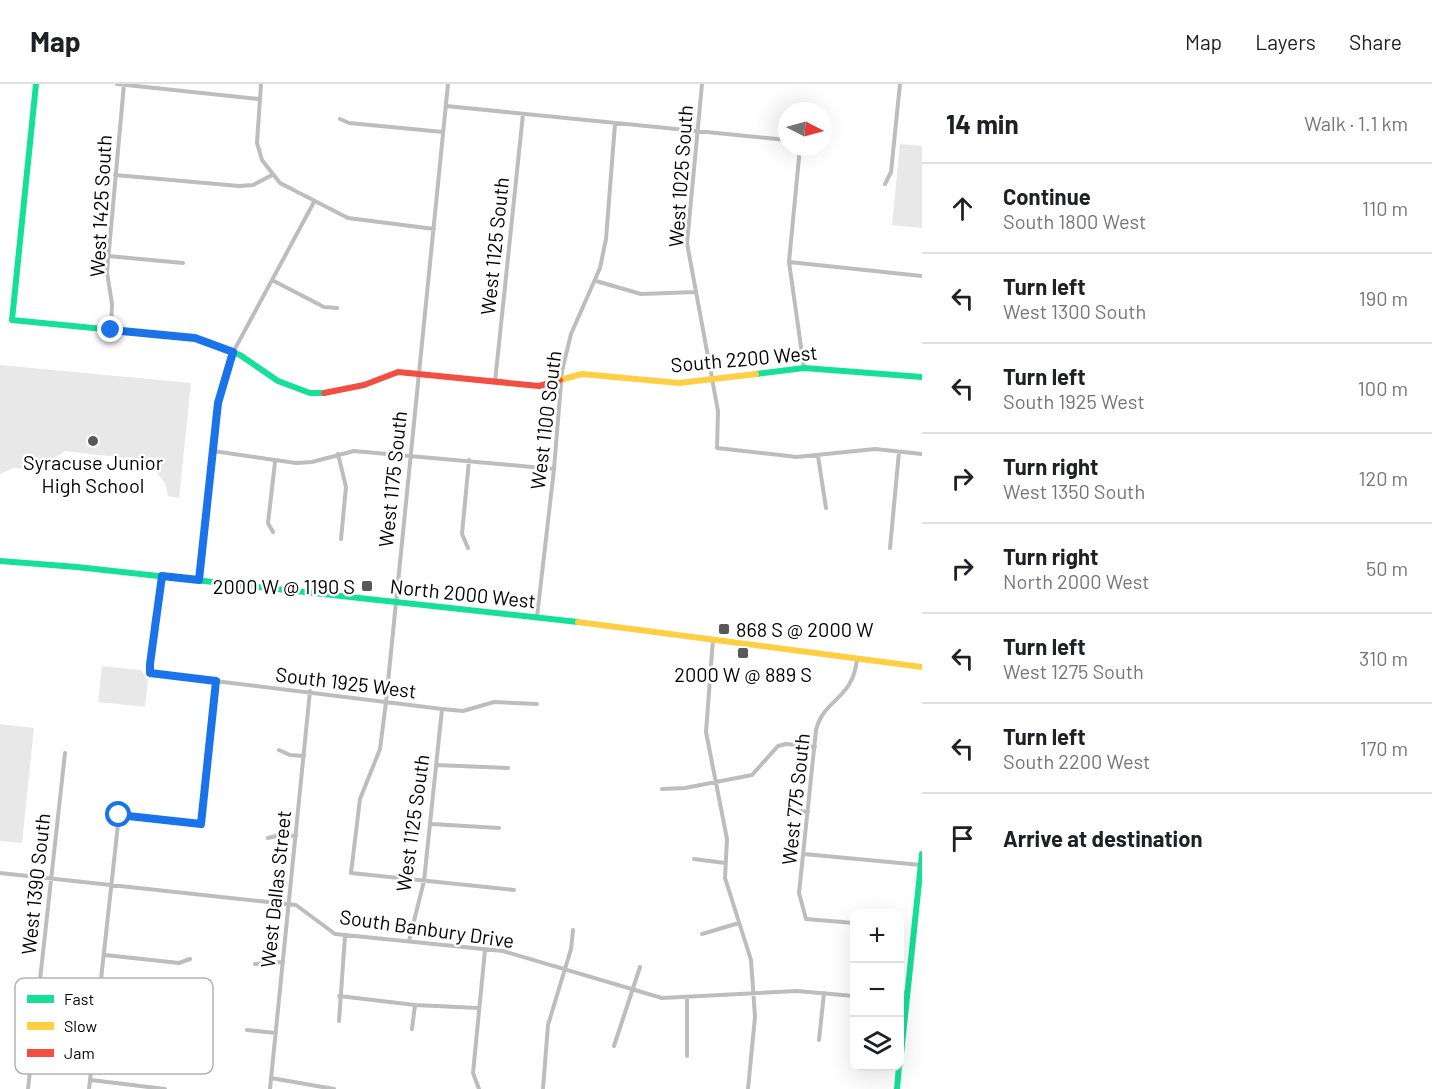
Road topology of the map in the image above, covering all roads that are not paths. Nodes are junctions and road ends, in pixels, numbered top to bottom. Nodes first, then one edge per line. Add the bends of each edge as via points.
1 (36, 84) edge
2 (117, 84) edge
3 (124, 84) edge
4 (261, 84) edge
5 (448, 84) edge
6 (702, 84) edge
7 (900, 84) edge
8 (259, 99) junction
9 (446, 106) junction
10 (523, 114) junction
11 (340, 119) dead end
12 (615, 124) junction
13 (443, 132) junction
14 (698, 132) junction
15 (778, 139) edge
16 (799, 156) edge
17 (115, 175) junction
18 (272, 175) junction
19 (885, 184) dead end
20 (314, 202) junction
21 (434, 229) junction
22 (108, 256) junction
23 (789, 262) junction
24 (183, 263) dead end
25 (922, 276) edge
26 (272, 280) junction
27 (596, 281) junction
28 (695, 292) junction
29 (337, 308) dead end
30 (111, 330) junction
31 (233, 352) junction
32 (804, 368) junction
33 (418, 374) junction
34 (922, 377) edge
35 (561, 379) junction
36 (713, 381) junction
37 (495, 382) junction
38 (213, 451) junction
39 (899, 452) junction
40 (338, 454) junction
41 (922, 454) edge
42 (410, 455) junction
43 (818, 456) junction
44 (469, 460) junction
45 (275, 462) junction
46 (554, 470) junction
47 (826, 508) dead end
48 (273, 532) dead end
49 (341, 539) dead end
50 (468, 548) dead end
51 (890, 548) dead end
52 (0, 561) edge
53 (162, 576) junction
54 (199, 580) junction
55 (394, 603) junction
56 (537, 617) junction
57 (713, 639) junction
58 (857, 658) junction
59 (922, 667) edge
60 (216, 681) junction
61 (310, 691) junction
62 (386, 702) junction
63 (537, 704) dead end
64 (442, 709) junction
65 (815, 747) junction
66 (279, 750) dead end
67 (65, 753) dead end
68 (304, 756) junction
69 (436, 765) junction
70 (508, 768) dead end
71 (715, 782) junction
72 (662, 789) dead end
73 (791, 810) dead end
74 (808, 812) junction
75 (431, 824) junction
76 (499, 828) dead end
77 (296, 836) junction
78 (268, 838) dead end
79 (804, 854) junction
80 (922, 854) edge
81 (694, 859) dead end
82 (725, 863) junction
83 (921, 865) edge
84 (0, 873) edge
85 (51, 878) junction
86 (424, 881) junction
87 (110, 884) junction
88 (514, 890) dead end
89 (288, 904) junction
90 (739, 923) junction
91 (850, 923) edge
92 (573, 930) dead end
93 (702, 934) dead end
94 (345, 936) junction
95 (409, 941) junction
96 (485, 950) junction
97 (105, 956) junction
98 (190, 958) dead end
99 (283, 962) junction
100 (255, 964) dead end
101 (640, 967) dead end
102 (563, 968) junction
103 (40, 978) edge
104 (102, 978) edge
105 (904, 986) edge
106 (633, 989) junction
107 (752, 993) junction
108 (824, 993) junction
109 (339, 996) junction
110 (850, 996) edge
111 (687, 998) junction
112 (415, 1005) junction
113 (478, 1008) junction
114 (339, 1021) dead end
115 (412, 1029) dead end
116 (247, 1030) dead end
117 (276, 1034) junction
118 (819, 1040) dead end
119 (614, 1046) dead end
120 (687, 1056) dead end
121 (898, 1071) edge
122 (30, 1074) edge
123 (92, 1074) edge
124 (271, 1078) junction
125 (91, 1080) junction
126 (28, 1089) edge
127 (89, 1089) edge
128 (165, 1089) edge
129 (270, 1089) edge
130 (334, 1089) edge
131 (479, 1089) edge
132 (543, 1089) edge
133 (748, 1089) edge
134 (897, 1089) edge

1 - 30 street, South 2200 West via 12,320
2 - 3 street
3 - 8 street
3 - 17 street, West 1425 South
4 - 8 street
5 - 9 street, West 1175 South
6 - 14 street, West 1025 South
7 - 19 street via 891,172
8 - 18 street via 257,142
9 - 10 street
9 - 13 street, West 1175 South
10 - 12 street
10 - 37 street, West 1125 South
11 - 13 street
12 - 14 street
12 - 27 street, West 1100 South via 606,238
13 - 21 street, West 1175 South
14 - 15 street
14 - 28 street, West 1025 South via 687,243
16 - 23 street
17 - 18 street via 252,186
17 - 22 street, West 1425 South
18 - 20 street
20 - 21 street via 360,221
20 - 26 street
21 - 33 street, West 1175 South
22 - 24 street
22 - 30 street, West 1425 South
23 - 25 street
23 - 32 street
26 - 29 street via 324,307
26 - 31 street
27 - 28 street via 641,294
27 - 35 street, West 1100 South via 571,334
28 - 36 street, West 1025 South
30 - 31 street, South 2200 West via 195,338
31 - 33 street, South 2200 West via 278,381 310,393 364,386 398,372
31 - 38 street via 218,403
32 - 34 street, South 2200 West
32 - 36 street, South 2200 West
33 - 37 street, South 2200 West
33 - 42 street, West 1175 South
35 - 36 street, South 2200 West via 582,374 679,383
35 - 37 street, South 2200 West via 538,386
35 - 46 street, West 1100 South
36 - 43 street, West 1025 South via 718,411 717,448
38 - 45 street
38 - 54 street
39 - 41 street
39 - 43 street via 851,450
39 - 51 street
40 - 42 street via 354,451
40 - 45 street via 312,462
40 - 49 street via 346,487
42 - 44 street
42 - 55 street, West 1175 South
43 - 47 street
44 - 46 street
44 - 50 street via 462,534
45 - 48 street via 268,523
46 - 56 street, West 1100 South
52 - 53 street, North 2000 West
53 - 54 street, North 2000 West
53 - 60 street, South 1925 West via 150,673
54 - 55 street, North 2000 West
55 - 56 street, North 2000 West
55 - 62 street, West 1175 South
56 - 57 street, North 2000 West
57 - 58 street, North 2000 West
57 - 71 street via 705,720
58 - 59 street, North 2000 West
58 - 65 street, West 775 South via 849,689 820,720
60 - 61 street, South 1925 West
60 - 87 street via 201,824 119,815
61 - 62 street, South 1925 West
61 - 68 street, West Dallas Street
62 - 64 street, South 1925 West
62 - 86 street, West 1175 South via 380,748 360,799 351,873
63 - 64 street, South 1925 West via 494,702 463,711
64 - 69 street, West 1125 South
65 - 71 street via 782,745 774,749 755,774
65 - 74 street, West 775 South
66 - 68 street
67 - 85 street, West 1390 South
68 - 77 street, West Dallas Street
69 - 70 street
69 - 75 street, West 1125 South
71 - 72 street
71 - 82 street via 727,839
73 - 74 street
74 - 79 street, West 775 South
75 - 76 street
75 - 86 street, West 1125 South
77 - 78 street
77 - 89 street, West Dallas Street
79 - 83 street
79 - 91 street, West 775 South via 800,893 806,919
80 - 83 street
81 - 82 street
82 - 90 street via 725,878
83 - 105 street
84 - 85 street, South Banbury Drive
85 - 87 street, South Banbury Drive
85 - 103 street, West 1390 South
86 - 88 street
86 - 95 street, West 1125 South
87 - 89 street, South Banbury Drive
87 - 97 street
89 - 94 street, South Banbury Drive via 304,909 327,929
89 - 99 street, West Dallas Street
90 - 93 street
90 - 107 street via 751,960
92 - 102 street
94 - 95 street, South Banbury Drive
94 - 109 street
95 - 96 street, South Banbury Drive
96 - 102 street, South Banbury Drive via 503,951
96 - 113 street
97 - 98 street via 179,963
97 - 104 street
99 - 100 street
99 - 117 street, West Dallas Street
101 - 106 street
102 - 106 street, South Banbury Drive
102 - 132 street via 548,1025
106 - 111 street, South Banbury Drive via 662,998
106 - 119 street
107 - 108 street, South Banbury Drive
107 - 111 street, South Banbury Drive
107 - 133 street via 755,1017
108 - 110 street, South Banbury Drive
108 - 118 street
109 - 112 street
109 - 114 street
111 - 120 street
112 - 113 street
112 - 115 street
113 - 131 street via 473,1073
116 - 117 street
117 - 124 street, West Dallas Street
121 - 134 street
122 - 126 street, West 1390 South
123 - 125 street
124 - 129 street, West Dallas Street
124 - 130 street
125 - 127 street
125 - 128 street

